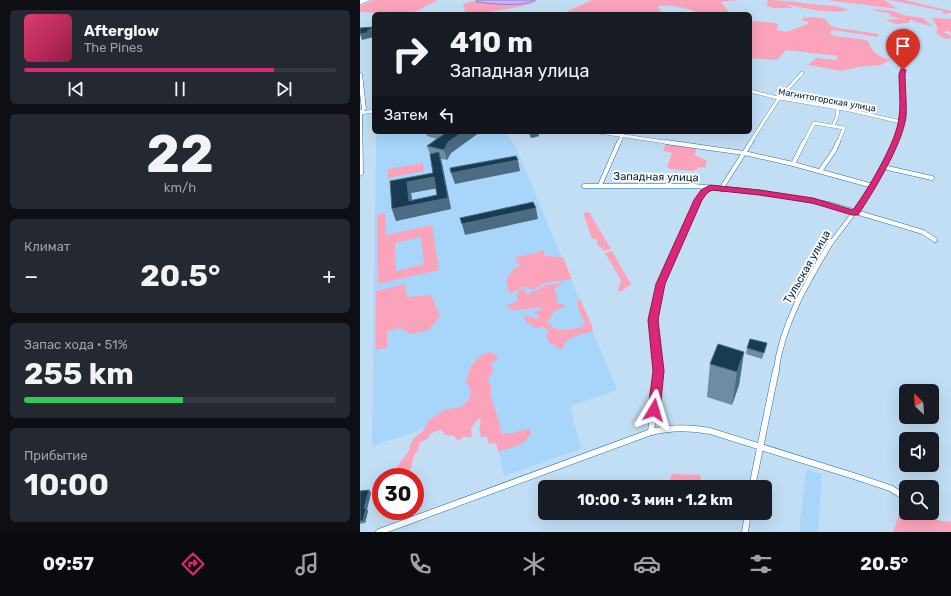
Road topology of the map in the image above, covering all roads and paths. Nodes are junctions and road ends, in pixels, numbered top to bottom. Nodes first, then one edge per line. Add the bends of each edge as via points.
1 (363, 0) edge
2 (367, 0) edge
3 (360, 2) edge
4 (903, 70) dead end
5 (360, 74) edge
6 (802, 74) dead end
7 (752, 91) edge
8 (780, 98) junction
9 (838, 108) junction
10 (372, 111) edge
11 (360, 113) edge
12 (901, 122) junction
13 (833, 126) junction
14 (623, 134) edge
15 (629, 134) edge
16 (744, 153) junction
17 (793, 164) junction
18 (883, 167) junction
19 (820, 171) junction
20 (360, 174) edge
21 (932, 178) dead end
22 (600, 184) junction
23 (584, 186) dead end
24 (873, 186) junction
25 (710, 188) junction
26 (721, 189) junction
27 (855, 213) junction
28 (935, 240) dead end
29 (651, 432) junction
30 (759, 446) junction
31 (753, 480) edge
32 (899, 493) edge
33 (747, 520) edge
34 (379, 532) edge
35 (745, 532) edge

1 - 3 main road
2 - 3 street
4 - 12 street, Тульская улица
5 - 11 main road via 364,109
6 - 8 street
7 - 8 street, Магнитогорская улица
8 - 9 street, Магнитогорская улица
8 - 16 street
9 - 12 street, Магнитогорская улица
9 - 13 street
10 - 11 street
11 - 20 main road
12 - 18 street, Тульская улица
13 - 17 street via 814,123
13 - 19 street via 843,128 844,131
14 - 22 street
15 - 16 street
16 - 17 street
16 - 26 street
17 - 19 street
18 - 21 street
18 - 24 street, Тульская улица
19 - 24 street
22 - 23 street, Западная улица
22 - 25 street, Западная улица
24 - 27 street, Тульская улица
25 - 26 street, Западная улица
25 - 29 street via 698,200 660,284 653,320 658,371
26 - 27 street, Западная улица via 813,200
27 - 28 street, Западная улица via 922,232
27 - 30 street, Тульская улица via 831,243 790,318 778,354
29 - 30 street via 674,427 699,428
29 - 34 street
30 - 31 street, Тульская улица
30 - 32 street via 890,488
33 - 35 street

